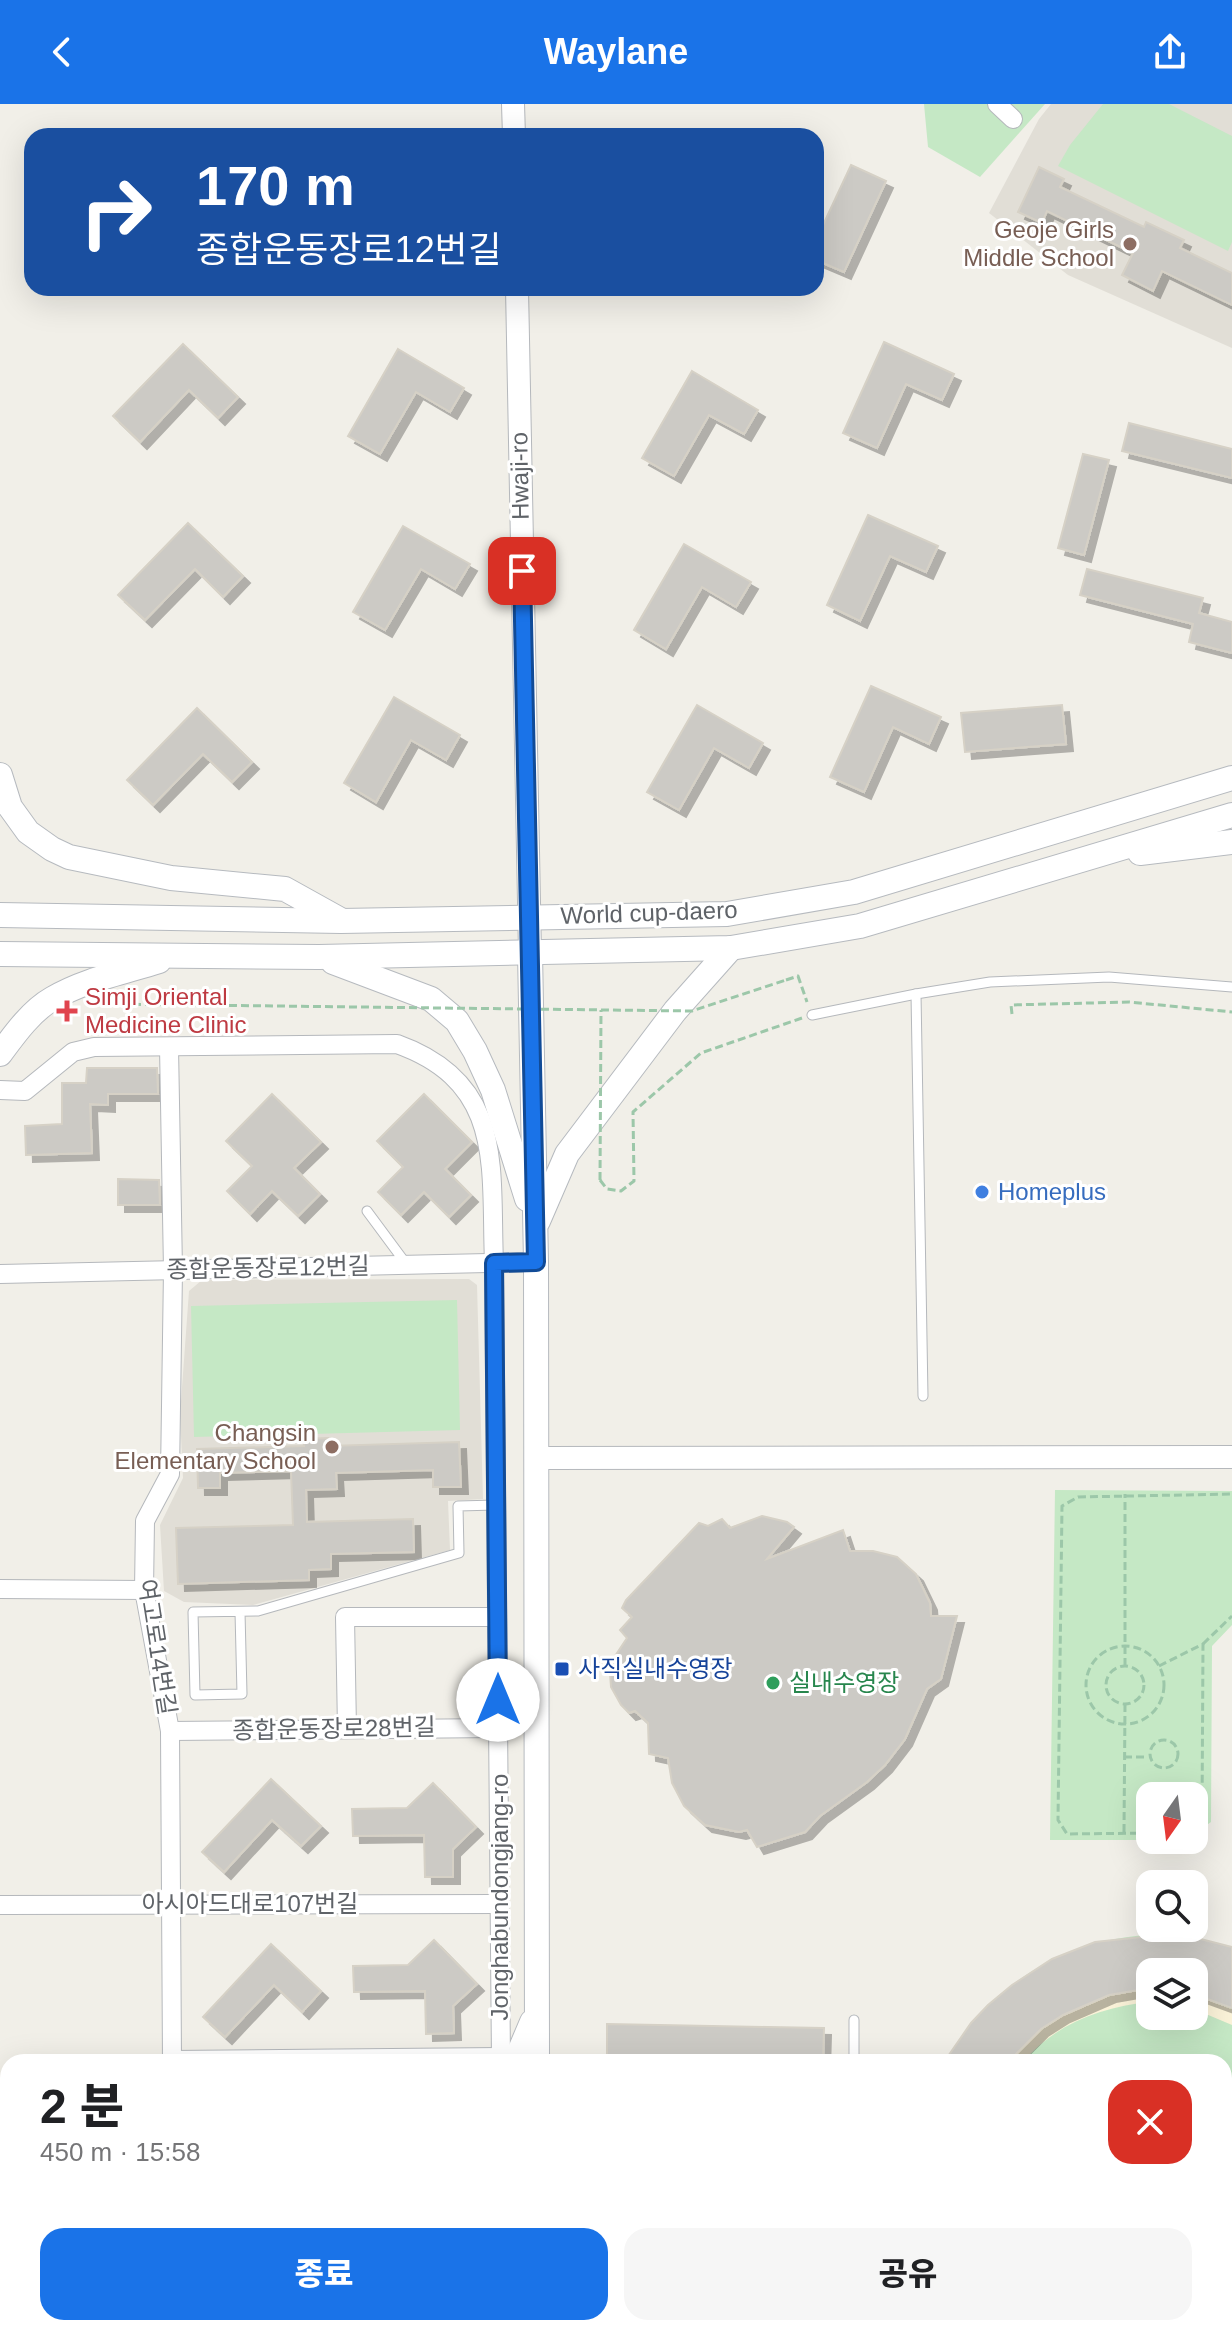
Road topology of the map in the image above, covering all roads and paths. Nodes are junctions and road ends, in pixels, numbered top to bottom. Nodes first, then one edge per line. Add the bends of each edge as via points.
1 (513, 104) edge
2 (997, 104) edge
3 (1013, 119) dead end
4 (514, 128) edge
5 (517, 296) edge
6 (0, 775) edge
7 (1232, 778) edge
8 (1232, 815) edge
9 (1232, 842) edge
10 (1086, 858) junction
11 (0, 915) edge
12 (528, 917) junction
13 (341, 921) junction
14 (731, 948) junction
15 (530, 953) junction
16 (0, 954) edge
17 (180, 955) junction
18 (319, 957) junction
19 (1232, 987) edge
20 (916, 994) junction
21 (109, 1004) dead end
22 (601, 1010) junction
23 (675, 1011) junction
24 (1232, 1012) edge
25 (1012, 1014) dead end
26 (812, 1015) junction
27 (169, 1047) junction
28 (0, 1054) edge
29 (0, 1090) edge
30 (367, 1211) dead end
31 (536, 1227) junction
32 (536, 1262) junction
33 (494, 1263) junction
34 (407, 1265) junction
35 (173, 1270) junction
36 (0, 1274) edge
37 (923, 1396) dead end
38 (1232, 1457) edge
39 (537, 1458) junction
40 (1125, 1494) junction
41 (1232, 1494) edge
42 (496, 1505) junction
43 (0, 1589) edge
44 (144, 1590) junction
45 (240, 1612) junction
46 (1232, 1616) edge
47 (497, 1617) junction
48 (1203, 1644) junction
49 (1125, 1646) junction
50 (1125, 1666) junction
51 (1159, 1666) junction
52 (1125, 1704) junction
53 (1124, 1724) junction
54 (498, 1728) junction
55 (347, 1729) junction
56 (170, 1731) junction
57 (1124, 1757) junction
58 (1150, 1757) junction
59 (1202, 1782) edge
60 (1124, 1833) junction
61 (1136, 1833) edge
62 (171, 1904) junction
63 (500, 1904) junction
64 (0, 1905) edge
65 (537, 2012) junction
66 (854, 2020) dead end
67 (172, 2054) edge
68 (506, 2054) edge
69 (510, 2054) edge
70 (537, 2054) edge
71 (854, 2054) edge

1 - 4 street
2 - 3 street
5 - 12 street, Hwaji-ro
6 - 13 main road via 10,807 28,832 69,857 171,878 285,889
7 - 12 main road, World cup-daero via 854,892 727,914
8 - 10 main road, World cup-daero
9 - 10 main road
10 - 14 main road, World cup-daero via 860,926
11 - 13 main road, World cup-daero
12 - 13 main road, World cup-daero
12 - 15 street, Hwaji-ro
14 - 15 main road, World cup-daero
14 - 23 main road
15 - 18 main road, World cup-daero
15 - 31 main road, Jonghabundongjang-ro
16 - 17 main road, World cup-daero
17 - 18 main road, World cup-daero
17 - 28 main road via 50,1000
18 - 31 main road via 431,999 457,1021 493,1090
19 - 20 lane via 1109,977 990,982
20 - 26 lane
20 - 37 lane
21 - 22 path, bridge
22 - 23 path, bridge
22 - 26 path, bridge via 600,1180 607,1189 621,1191 634,1181 633,1112 701,1053
23 - 26 path, bridge via 692,1011 798,976
23 - 31 main road via 567,1154
24 - 25 path via 1129,1002 1011,1005
27 - 29 street, Jonghabundongjang-ro via 73,1052 25,1091
27 - 33 street, Jonghabundongjang-ro via 397,1044 440,1066 472,1097 489,1143
27 - 35 street, 여고로14번길
30 - 34 lane
31 - 32 main road, Jonghabundongjang-ro
32 - 33 street, 종합운동장로12번길
32 - 39 main road, Jonghabundongjang-ro
33 - 34 street, 종합운동장로12번길
33 - 42 street, Jonghabundongjang-ro
34 - 35 street, 종합운동장로12번길
35 - 36 street, 종합운동장로12번길
35 - 44 street, 여고로14번길 via 170,1474 145,1521
38 - 39 street
39 - 65 main road, Jonghabundongjang-ro
40 - 41 path
40 - 49 path
40 - 60 path via 1078,1497 1062,1506 1058,1820 1067,1834
42 - 45 lane via 458,1506 459,1553
42 - 47 street, Jonghabundongjang-ro
43 - 44 street
44 - 56 street, 여고로14번길
45 - 45 lane via 193,1612 195,1695 242,1694
46 - 48 path
47 - 54 street, Jonghabundongjang-ro
47 - 55 street via 345,1617
48 - 51 path
48 - 59 path
49 - 50 path
49 - 51 path via 1149,1654
49 - 53 path via 1101,1654 1086,1688 1096,1711
50 - 52 path via 1110,1673 1106,1685 1110,1697
50 - 52 path via 1143,1675 1145,1688 1139,1699
51 - 53 path via 1161,1701 1143,1720
52 - 53 path
53 - 57 path
54 - 55 street, 종합운동장로28번길
54 - 63 street, Jonghabundongjang-ro
55 - 56 street, 종합운동장로28번길
56 - 62 street, 여고로14번길
57 - 58 path
57 - 60 path
58 - 58 path via 1166,1769 1175,1764 1178,1752 1174,1744 1160,1740
60 - 61 path
62 - 63 street, 아시아드대로107번길
62 - 64 street, 아시아드대로107번길
62 - 67 street, 여고로14번길
63 - 68 street, Jonghabundongjang-ro
65 - 69 main road
65 - 70 main road, Jonghabundongjang-ro
66 - 71 lane

